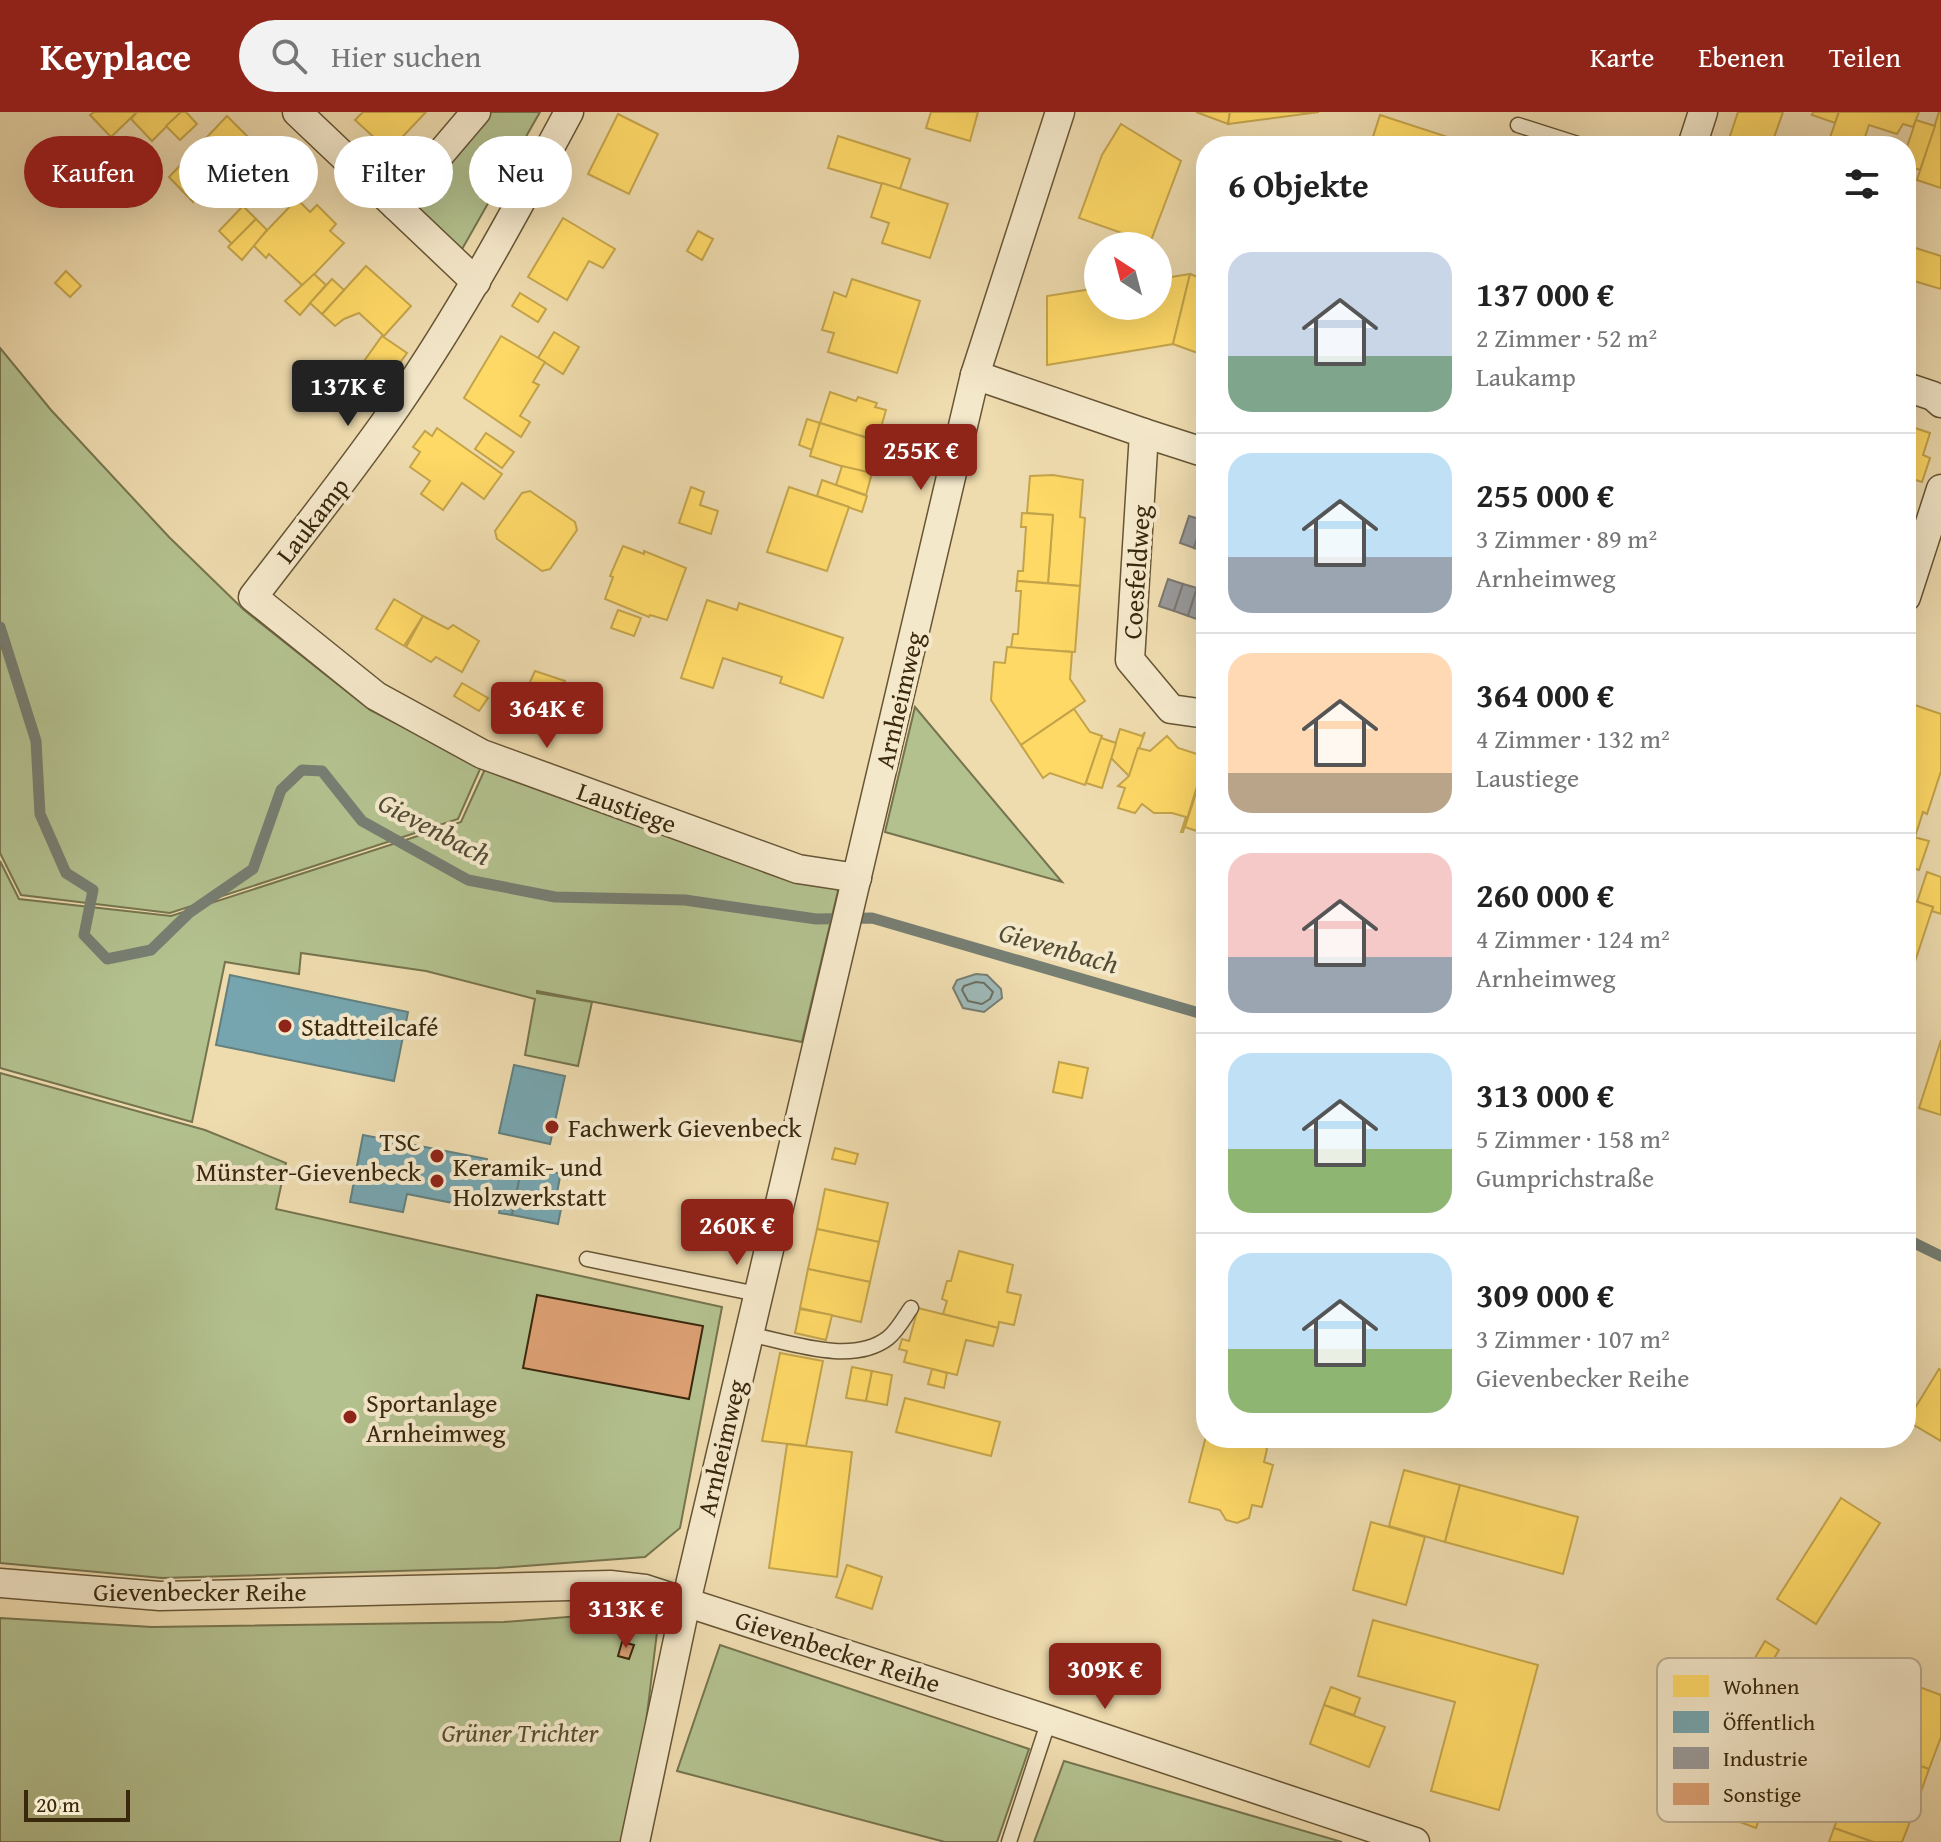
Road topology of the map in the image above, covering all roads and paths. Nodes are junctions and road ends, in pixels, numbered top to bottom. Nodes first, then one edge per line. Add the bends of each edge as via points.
1 (297, 112) edge
2 (476, 112) edge
3 (569, 112) edge
4 (1060, 112) edge
5 (1703, 112) edge
6 (1518, 125) dead end
7 (1553, 136) edge
8 (1695, 136) edge
9 (453, 139) edge
10 (334, 147) edge
11 (398, 208) edge
12 (476, 282) junction
13 (975, 375) junction
14 (1916, 390) edge
15 (1941, 403) edge
16 (1144, 433) junction
17 (1196, 450) edge
18 (1941, 489) edge
19 (1916, 566) edge
20 (253, 597) joint
21 (1196, 713) edge
22 (856, 884) junction
23 (587, 1259) dead end
24 (757, 1294) junction
25 (911, 1308) dead end
26 (748, 1334) junction
27 (0, 1583) edge
28 (686, 1602) junction
29 (1049, 1720) junction
30 (635, 1842) edge
31 (1009, 1842) edge
32 (1415, 1842) edge

1 - 10 street
2 - 9 street
3 - 12 street, Laukamp
4 - 13 street, Arnheimweg
5 - 8 street
6 - 7 lane
11 - 12 street
12 - 20 street, Laukamp via 397,406
13 - 16 street
13 - 22 street, Arnheimweg
14 - 15 street
16 - 17 street
16 - 21 street, Coesfeldweg via 1130,660 1171,709
18 - 19 street
20 - 22 street, Laustiege via 376,696 482,754 798,869
22 - 24 street, Arnheimweg
23 - 24 lane
24 - 26 street, Arnheimweg
25 - 26 lane via 890,1337 869,1349 844,1352
26 - 28 street, Arnheimweg
27 - 28 street, Gievenbecker Reihe via 160,1596 610,1585
28 - 29 street, Gievenbecker Reihe
28 - 30 street, Arnheimweg
29 - 31 lane
29 - 32 street, Gievenbecker Reihe

